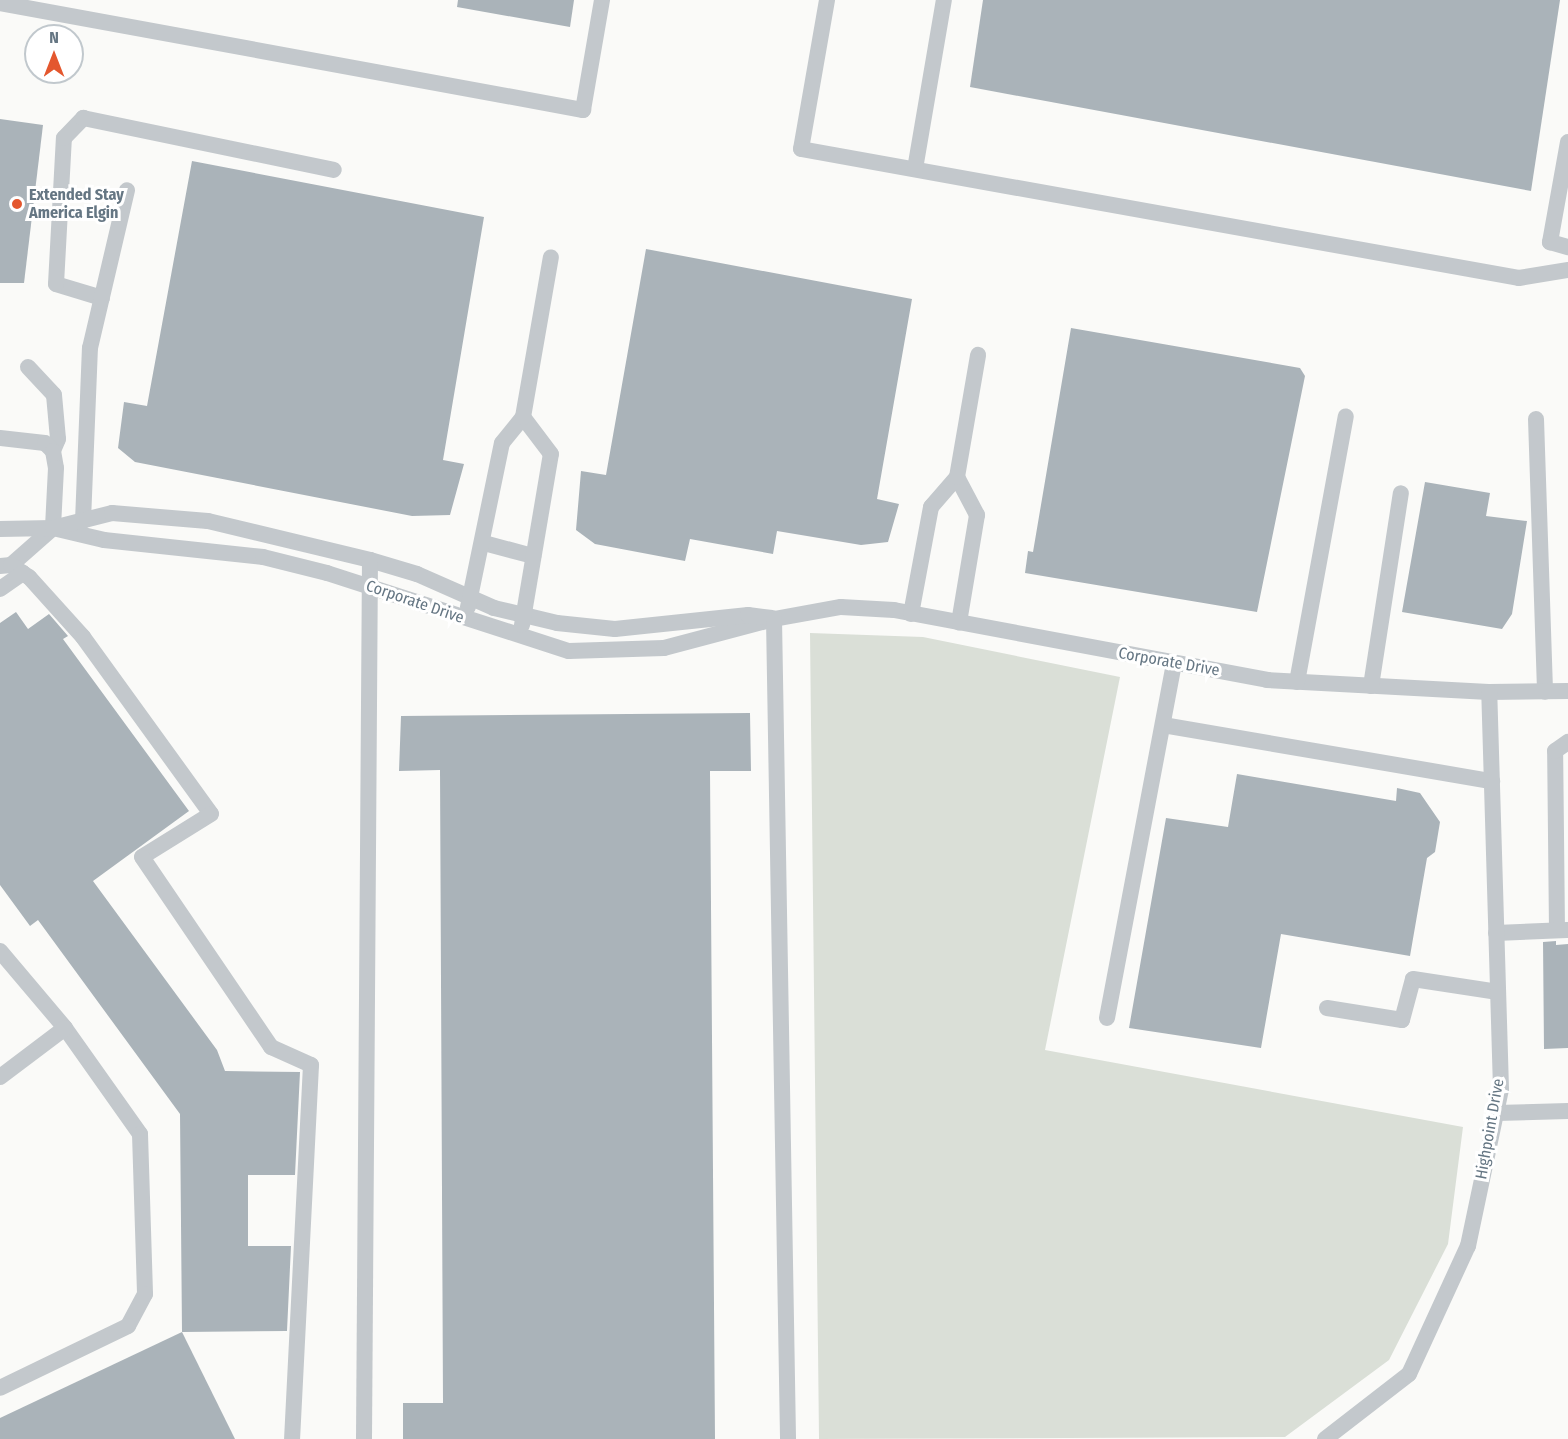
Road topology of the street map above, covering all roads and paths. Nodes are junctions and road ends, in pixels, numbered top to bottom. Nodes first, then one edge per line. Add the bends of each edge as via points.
1 (602, 0) edge
2 (827, 0) edge
3 (944, 0) edge
4 (0, 3) edge
5 (1568, 142) edge
6 (915, 169) junction
7 (334, 170) dead end
8 (127, 190) dead end
9 (1568, 247) edge
10 (551, 257) dead end
11 (1568, 270) edge
12 (102, 298) junction
13 (978, 356) dead end
14 (28, 367) dead end
15 (1346, 416) dead end
16 (523, 417) junction
17 (1536, 419) dead end
18 (0, 438) edge
19 (53, 452) junction
20 (957, 477) junction
21 (1401, 493) dead end
22 (82, 521) junction
23 (53, 528) junction
24 (0, 529) edge
25 (484, 543) junction
26 (532, 556) junction
27 (370, 560) junction
28 (11, 568) edge
29 (370, 586) junction
30 (0, 589) edge
31 (471, 598) junction
32 (911, 614) junction
33 (523, 615) junction
34 (774, 619) junction
35 (465, 620) junction
36 (959, 623) junction
37 (520, 637) junction
38 (1174, 663) junction
39 (1297, 682) junction
40 (1371, 686) junction
41 (1568, 691) edge
42 (1489, 692) junction
43 (1545, 692) junction
44 (1163, 725) junction
45 (1568, 742) edge
46 (1492, 781) junction
47 (1562, 930) edge
48 (1496, 933) junction
49 (0, 951) edge
50 (1498, 992) junction
51 (1328, 1008) dead end
52 (1107, 1017) dead end
53 (65, 1028) junction
54 (0, 1077) edge
55 (1568, 1111) edge
56 (1496, 1113) junction
57 (0, 1388) edge
58 (292, 1439) edge
59 (364, 1439) edge
60 (788, 1439) edge
61 (1325, 1439) edge

1 - 4 street via 583,110
2 - 6 street via 801,149
3 - 6 street
5 - 9 street via 1550,243
6 - 11 street via 1519,278
7 - 12 street via 83,118 64,138 56,284
8 - 12 street
10 - 16 street
12 - 22 street via 90,348
13 - 20 street
14 - 19 street via 54,395 58,440
15 - 39 street
16 - 25 street via 502,443
16 - 26 street via 551,454
17 - 43 street
18 - 19 street via 29,438 45,443
19 - 23 street via 58,497
20 - 32 street via 931,507
20 - 36 street via 977,515
21 - 40 street
22 - 23 street, Corporate Drive
22 - 27 street, Corporate Drive via 112,513 208,521
23 - 24 street, Corporate Drive
23 - 28 street
23 - 29 street, Corporate Drive via 104,540 263,557
25 - 26 street
25 - 31 street
26 - 33 street
27 - 29 street
27 - 31 street, Corporate Drive
28 - 30 street
28 - 58 street via 82,637 211,814 142,857 271,1047 311,1065
29 - 35 street, Corporate Drive
29 - 59 street
31 - 33 street, Corporate Drive
31 - 35 street
32 - 34 street, Corporate Drive via 841,607
32 - 36 street, Corporate Drive
33 - 34 street, Corporate Drive via 615,629 748,615
33 - 37 street
34 - 37 street, Corporate Drive via 664,648 606,653 568,651
34 - 60 street
35 - 37 street, Corporate Drive
36 - 38 street, Corporate Drive
38 - 39 street, Corporate Drive
38 - 44 street
39 - 40 street, Corporate Drive
40 - 42 street, Corporate Drive
41 - 43 street, Corporate Drive
42 - 43 street, Corporate Drive
42 - 46 street, Highpoint Drive
44 - 46 street
44 - 52 street
45 - 47 street via 1555,751
46 - 48 street, Highpoint Drive
47 - 48 street
48 - 50 street, Highpoint Drive
49 - 53 street
50 - 51 street via 1413,979 1402,1020
50 - 56 street, Highpoint Drive via 1501,1089
53 - 54 street
53 - 57 street via 142,1139 144,1299 128,1326
55 - 56 street
56 - 61 street, Highpoint Drive via 1468,1246 1409,1374

